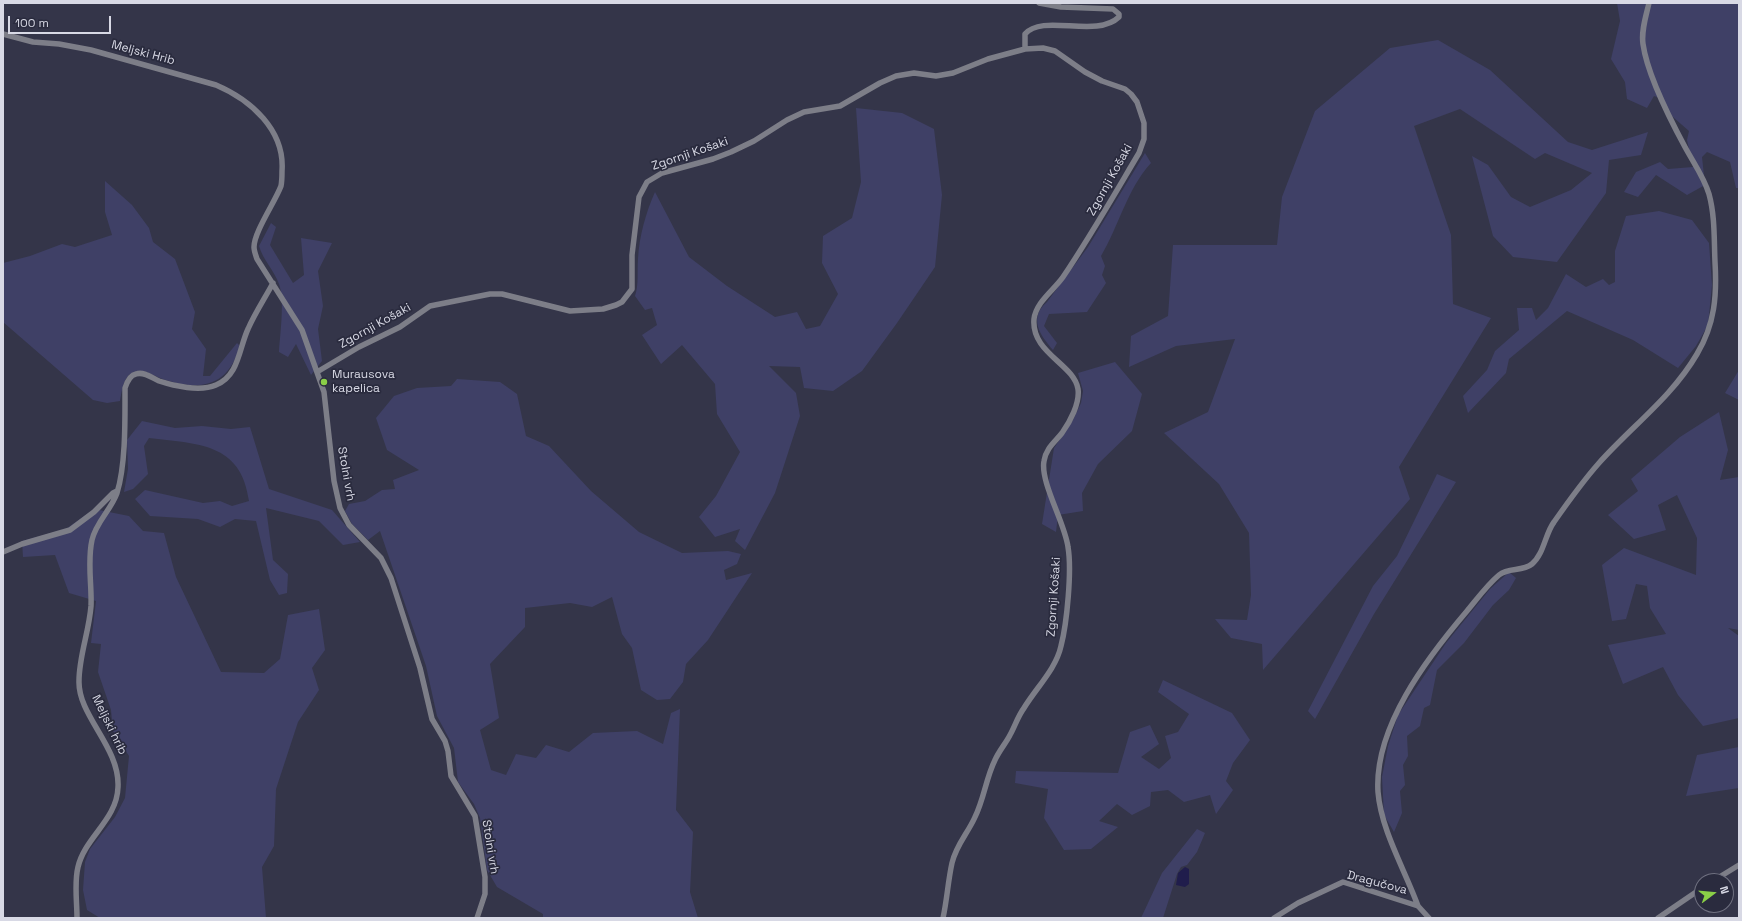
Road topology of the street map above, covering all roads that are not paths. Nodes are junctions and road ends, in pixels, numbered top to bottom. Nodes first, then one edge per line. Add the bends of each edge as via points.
1 (1038, 3) edge
2 (1649, 3) edge
3 (3, 34) edge
4 (1025, 49) junction
5 (229, 90) joint
6 (273, 283) junction
7 (317, 372) junction
8 (117, 491) junction
9 (3, 552) edge
10 (1739, 865) edge
11 (1726, 873) edge
12 (1694, 893) edge
13 (1418, 906) junction
14 (77, 918) edge
15 (477, 918) edge
16 (944, 918) edge
17 (1274, 918) edge
18 (1430, 918) edge
19 (1658, 918) edge

1 - 4 street via 1061,7 1113,9 1119,17 1110,22 1088,26 1030,28 1025,34
2 - 13 street via 1642,42 1646,59 1678,135 1708,192 1713,213 1717,290 1714,308 1698,353 1664,398 1598,464 1550,527 1540,554 1534,562 1526,567 1506,570 1485,590 1427,663 1393,719 1384,746 1378,790 1386,826
3 - 5 street, Meljski Hrib via 34,42 91,50
4 - 7 street, Zgornji Košaki via 988,59 953,73 936,76 914,73 896,76 840,106 795,116 731,152 652,178 643,185 639,197 632,255 632,289 628,296 616,305 587,312 570,311 502,294 490,294 430,306 400,327 365,343
4 - 16 street, Zgornji Košaki via 1043,48 1055,51 1085,72 1128,91 1141,112 1144,138 1139,153 1092,234 1060,281 1036,310 1035,330 1040,341 1049,354 1074,378 1078,390 1077,402 1070,419 1062,433 1051,444 1043,463 1048,488 1056,505 1068,546 1065,625 1060,652 1046,677 1023,708 1011,735 994,761 979,808 958,845 952,862
5 - 6 street, Stolni vrh via 251,105 266,121 280,146 283,162 282,184 257,235 254,247 257,259
6 - 7 street, Stolni vrh via 302,330
6 - 8 street, Meljski hrib via 248,329 237,364 216,386 199,388 175,385 142,373 135,374 128,380 125,388 124,438
7 - 15 street, Stolni vrh via 324,392 334,481 340,508 350,525 381,558 391,578 420,668 432,719 445,741 451,776 475,816 485,877 484,894
8 - 9 street via 70,530
8 - 14 street, Meljski hrib via 113,504 96,526 92,541 91,606 79,686 88,710 116,765 118,786 110,814 78,866
10 - 11 street
12 - 19 street
13 - 17 street, Dragučova via 1343,882 1298,902
13 - 18 street, Dragučova

